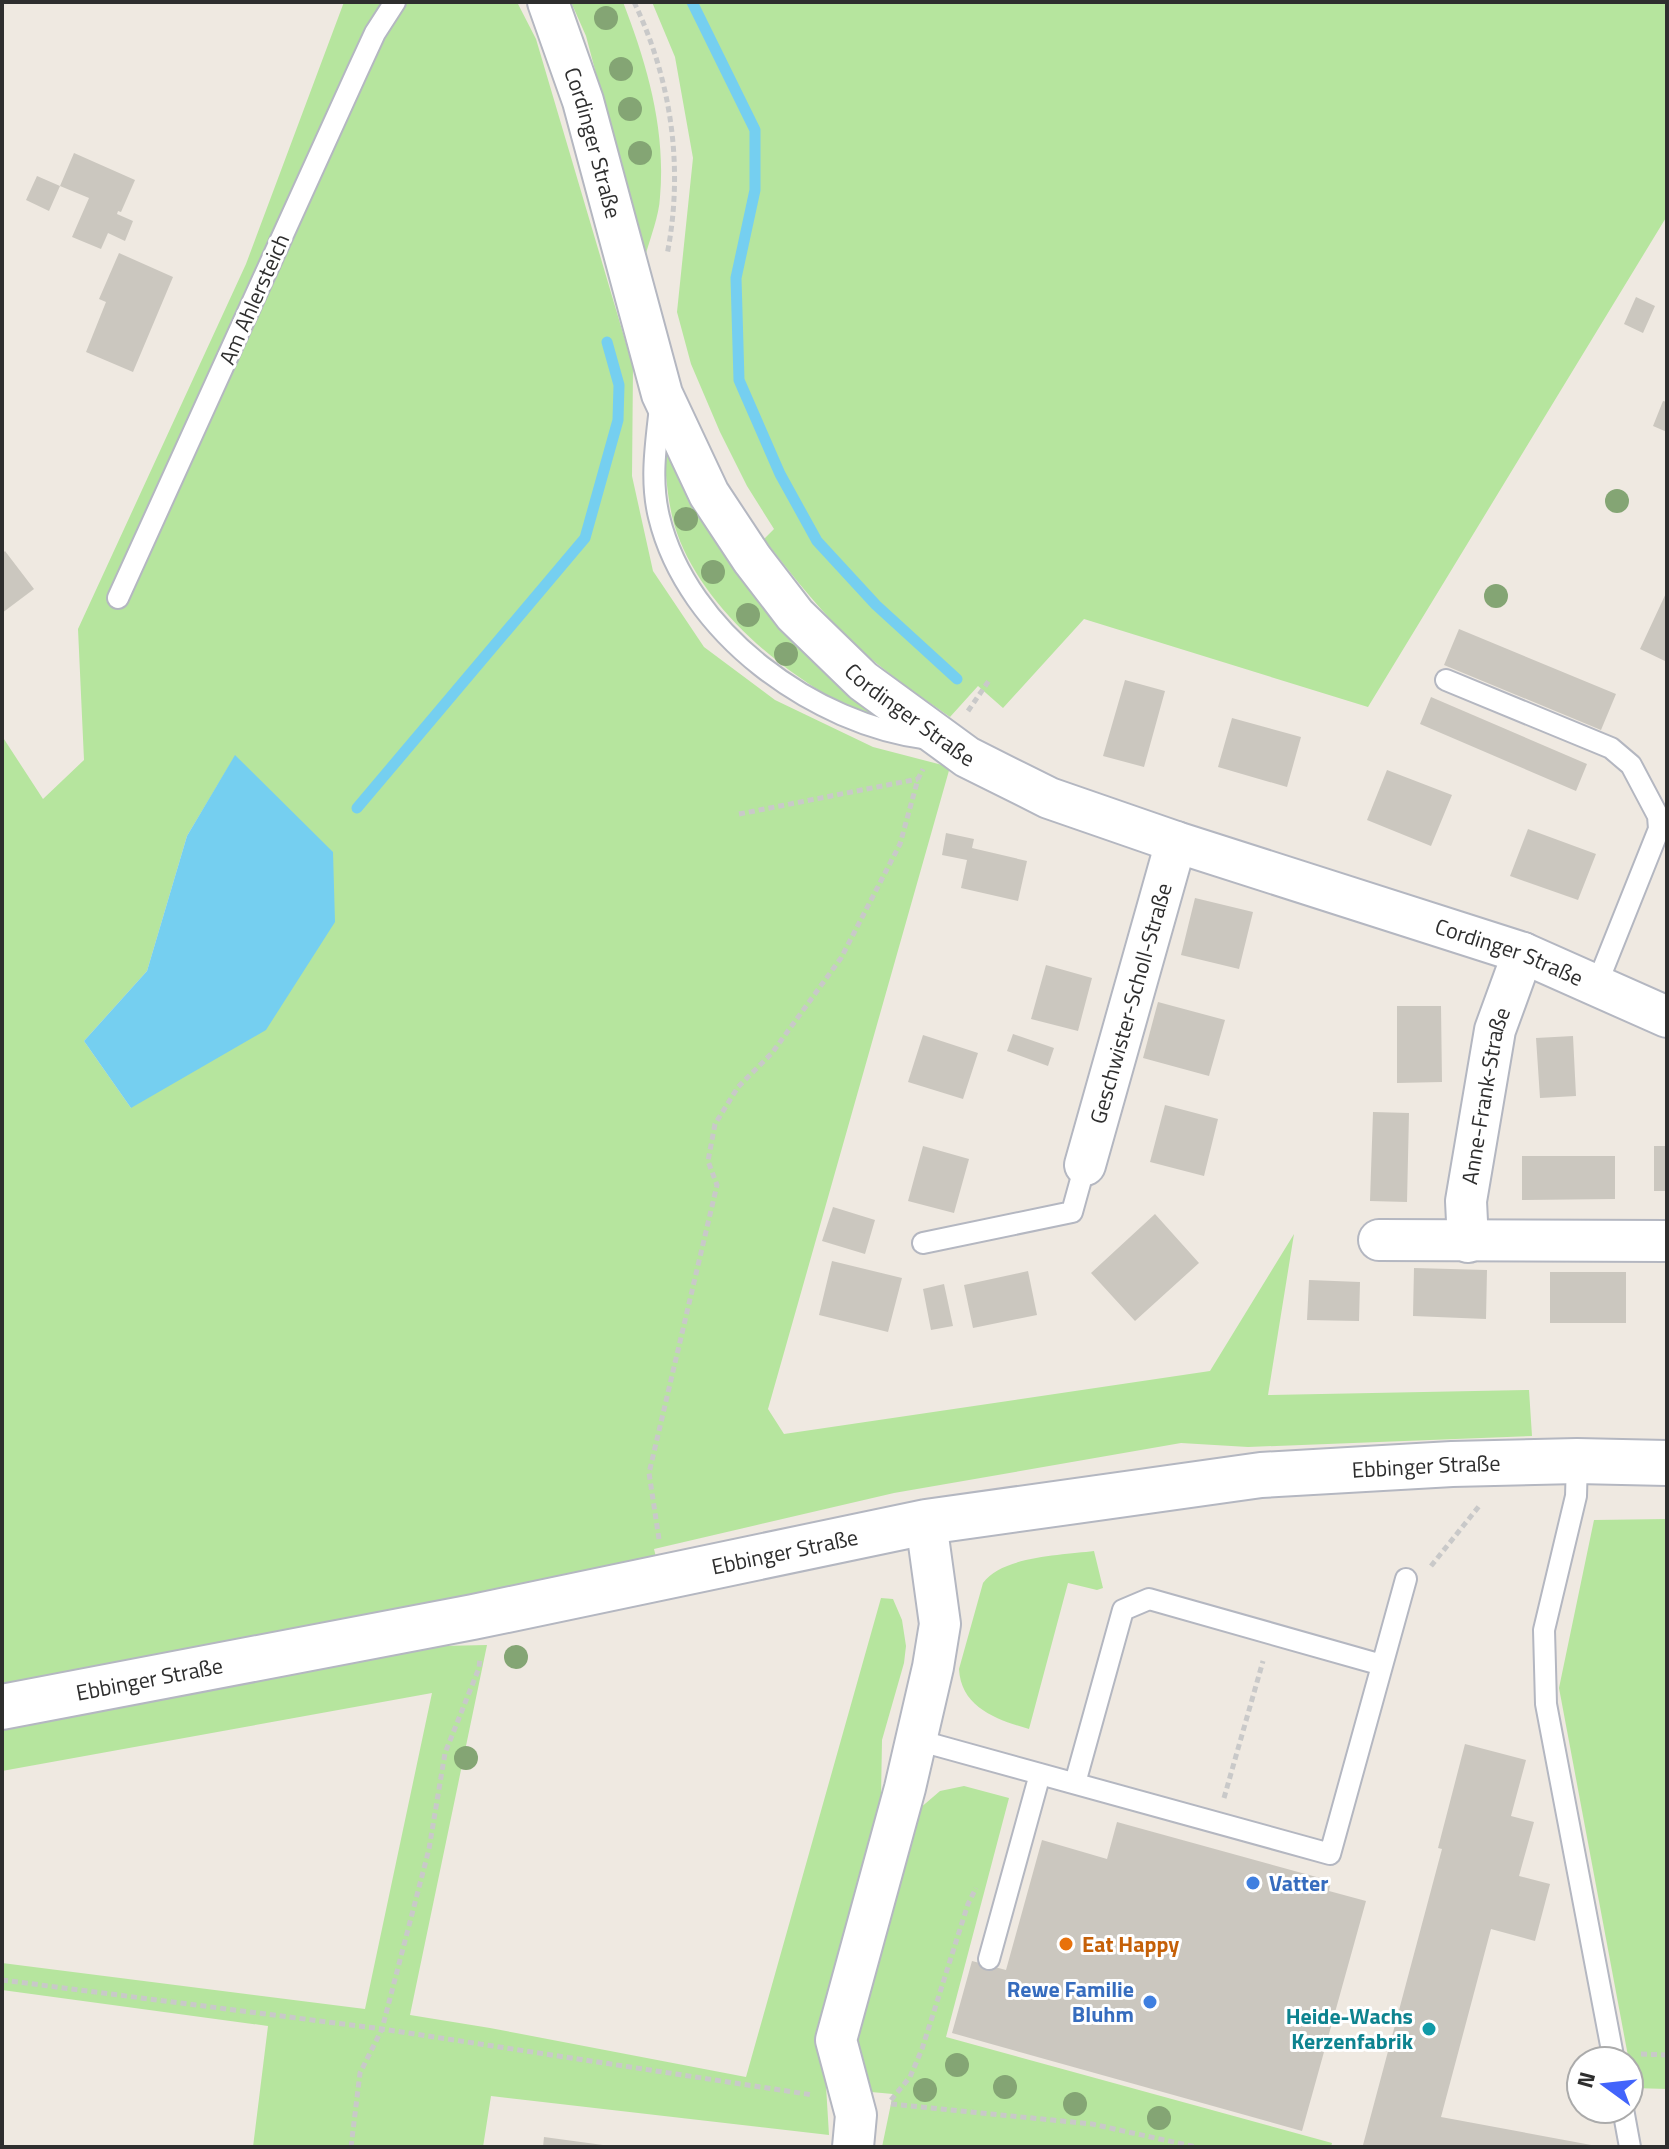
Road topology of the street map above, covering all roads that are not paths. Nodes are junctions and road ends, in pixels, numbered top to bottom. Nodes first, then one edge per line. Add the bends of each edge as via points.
1 (395, 2) edge
2 (548, 2) edge
3 (662, 394) junction
4 (118, 598) dead end
5 (1446, 680) dead end
6 (940, 740) junction
7 (1176, 842) junction
8 (1523, 953) junction
9 (1597, 984) junction
10 (1667, 1017) edge
11 (1085, 1165) joint
12 (1379, 1240) dead end
13 (1667, 1241) edge
14 (1468, 1242) junction
15 (923, 1243) dead end
16 (1577, 1461) junction
17 (1667, 1463) edge
18 (926, 1522) junction
19 (1406, 1579) road end
20 (1382, 1665) junction
21 (2, 1707) edge
22 (917, 1740) junction
23 (1040, 1774) junction
24 (1075, 1783) junction
25 (989, 1959) dead end
26 (1611, 2045) edge
27 (1626, 2125) edge
28 (853, 2147) edge
29 (1630, 2147) edge

1 - 4 lane, Am Ahlersteich via 375,33
2 - 3 street, Cordinger Straße via 583,101
3 - 6 street, Cordinger Straße via 709,494 795,615 863,681
3 - 6 lane via 653,471 659,516 675,563 698,603 743,651 790,687 851,720 897,735
5 - 9 lane via 1611,748 1631,765 1658,816 1659,829
6 - 7 street, Cordinger Straße via 1049,798
7 - 8 street, Cordinger Straße
7 - 11 street, Geschwister-Scholl-Straße
8 - 9 street, Cordinger Straße
8 - 14 street, Anne-Frank-Straße via 1495,1030 1466,1201
9 - 10 street, Cordinger Straße
11 - 15 lane via 1072,1212
12 - 14 street
13 - 14 street
16 - 17 main road, Ebbinger Straße
16 - 18 main road, Ebbinger Straße via 1261,1475
16 - 26 lane via 1576,1496 1544,1630 1546,1704
18 - 21 main road, Ebbinger Straße via 473,1617
18 - 22 street via 940,1624
19 - 20 lane
20 - 24 lane via 1149,1599 1123,1610
20 - 24 lane via 1330,1854
22 - 23 lane
22 - 28 street via 836,2040 856,2115
23 - 24 lane
23 - 25 lane
27 - 29 lane

